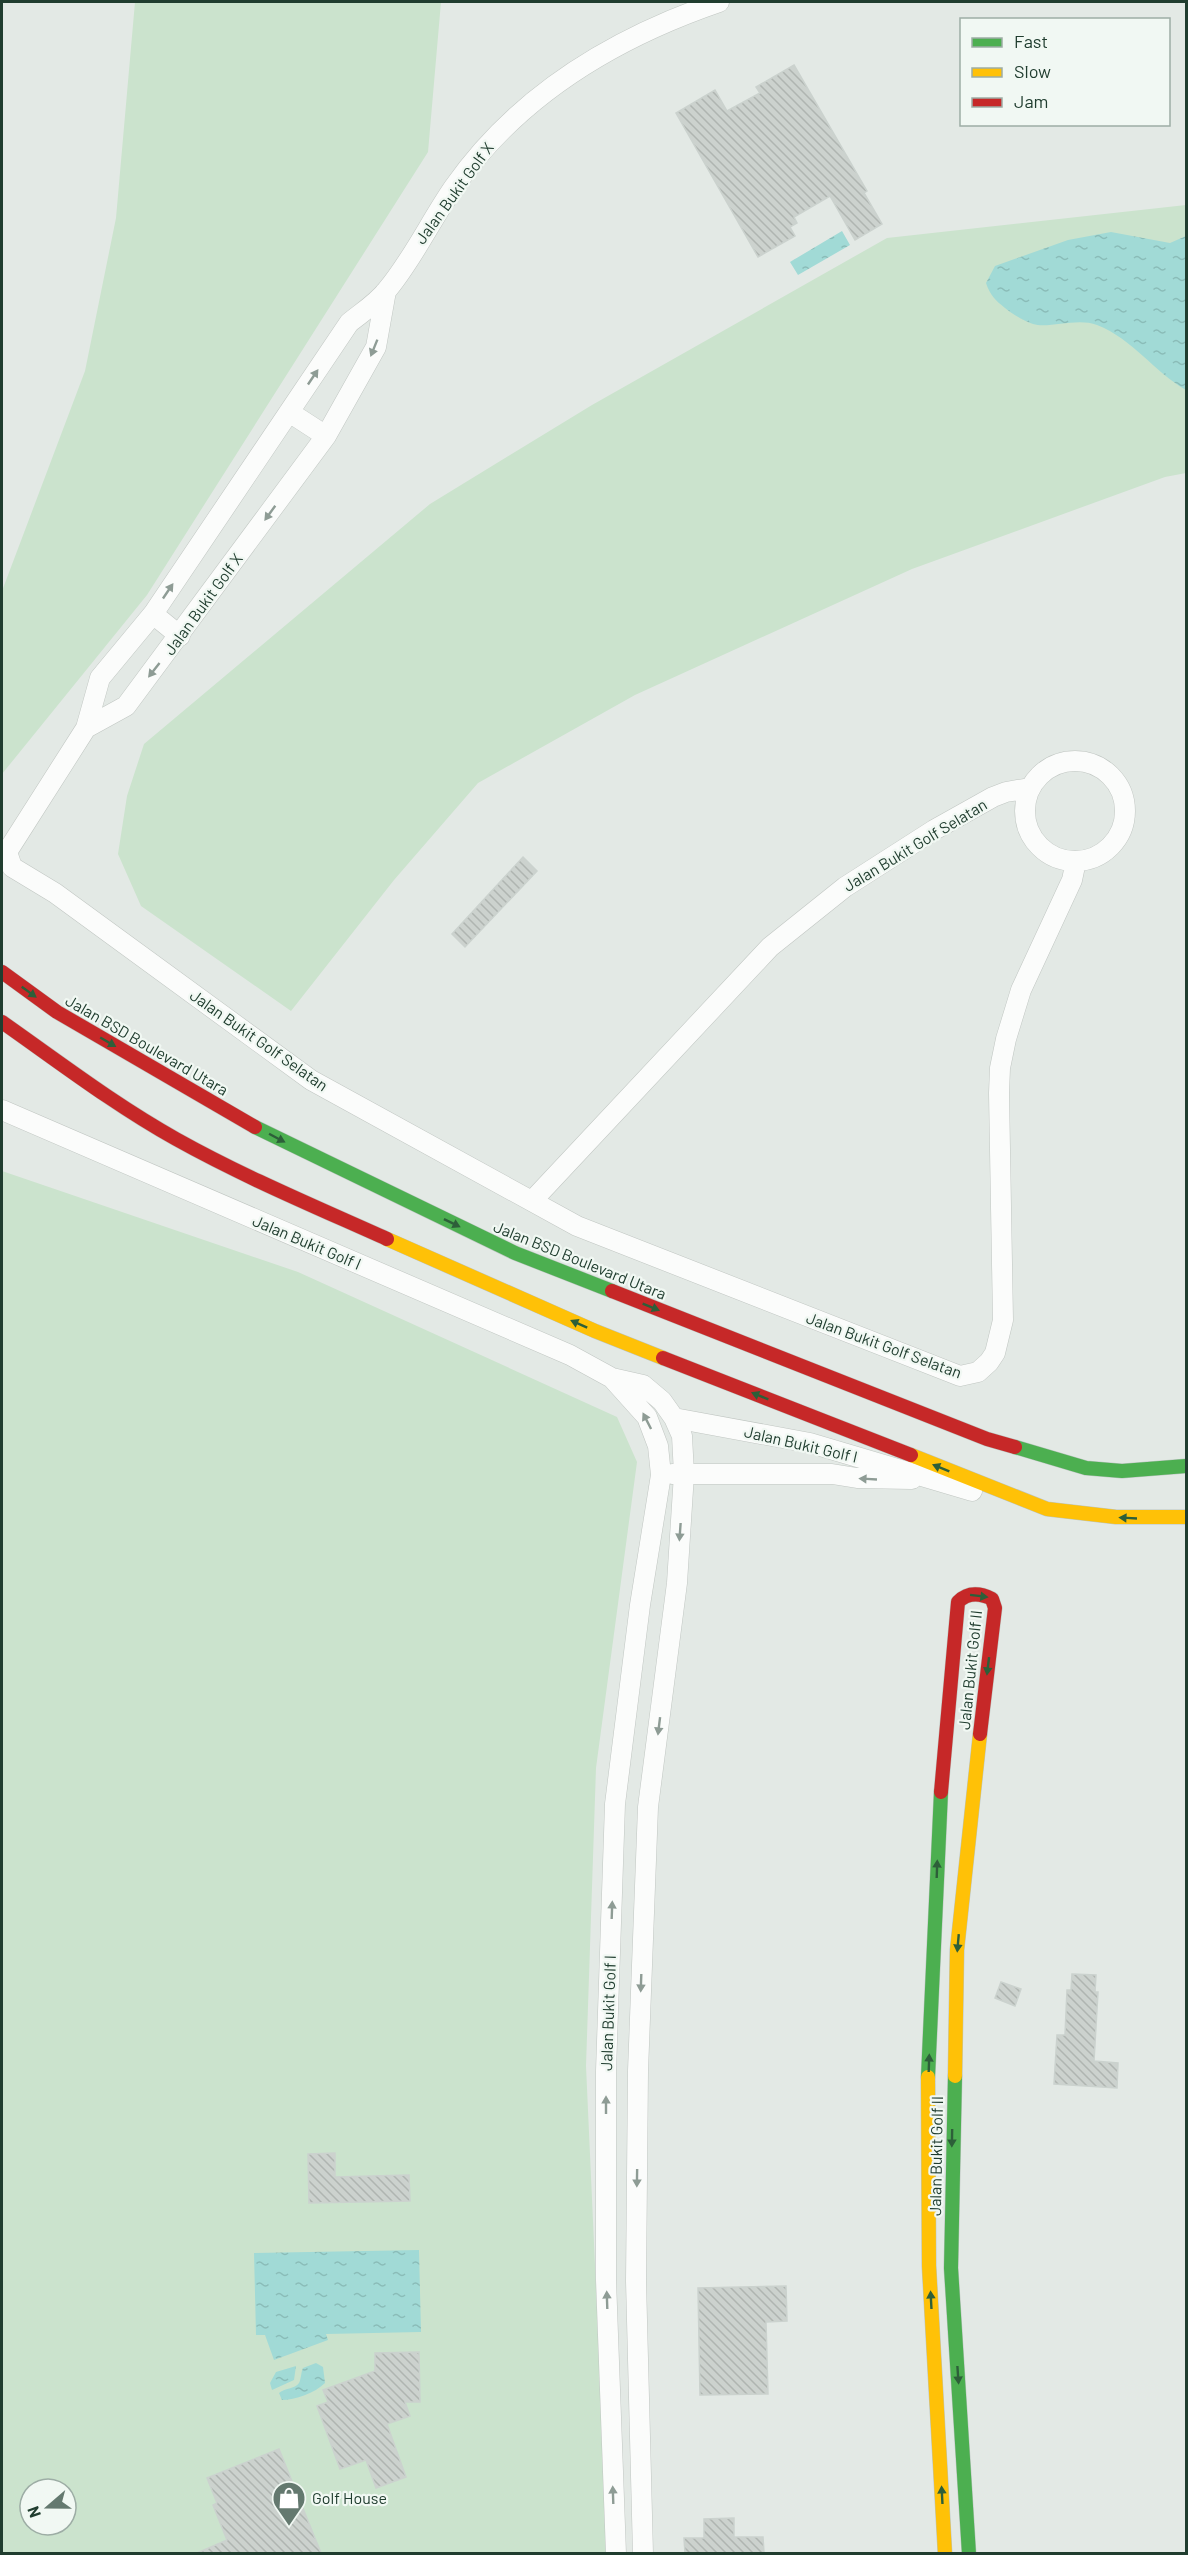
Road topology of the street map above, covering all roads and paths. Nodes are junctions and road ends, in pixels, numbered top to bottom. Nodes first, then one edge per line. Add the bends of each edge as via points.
1 (720, 2) edge
2 (386, 291) junction
3 (289, 412) junction
4 (326, 436) junction
5 (153, 614) junction
6 (180, 636) junction
7 (86, 729) junction
8 (1030, 788) junction
9 (6, 861) edge
10 (1076, 861) junction
11 (2, 972) edge
12 (2, 1022) edge
13 (2, 1110) edge
14 (532, 1201) junction
15 (612, 1378) junction
16 (674, 1418) junction
17 (1186, 1466) edge
18 (684, 1474) junction
19 (661, 1475) junction
20 (927, 1478) junction
21 (1047, 1509) junction
22 (1186, 1517) edge
23 (616, 2553) edge
24 (643, 2553) edge
25 (945, 2553) edge
26 (969, 2553) edge

1 - 2 street, Jalan Bukit Golf X via 648,28 591,59 535,99 492,139 455,186
3 -> 2 street, Jalan Bukit Golf X via 349,323
2 -> 4 street, Jalan Bukit Golf X via 376,346
3 - 4 street
5 -> 3 street, Jalan Bukit Golf X
4 -> 6 street, Jalan Bukit Golf X
5 - 6 street
5 - 7 street, Jalan Bukit Golf X via 100,678
6 -> 7 street, Jalan Bukit Golf X via 126,706
7 - 9 street, Jalan Bukit Golf X
8 - 10 street via 1024,813 1032,838 1051,855
8 - 10 street via 1053,765 1075,760 1096,765 1114,779 1125,810 1120,832 1115,842 1097,856
8 - 14 street, Jalan Bukit Golf Selatan via 993,797 934,830 845,886 770,947
9 - 14 street, Jalan Bukit Golf Selatan via 311,1080
10 - 14 street, Jalan Bukit Golf Selatan via 1069,887 1021,990 1000,1068 1003,1320 995,1353 978,1372 960,1376 951,1373 577,1226
11 -> 17 main road, Jalan BSD Boulevard Utara via 57,1012 276,1139 526,1257 987,1439 1086,1468 1122,1471
21 -> 12 main road via 595,1331 268,1186 176,1139
13 - 15 street, Jalan Bukit Golf I via 570,1355
15 - 16 street, Jalan Bukit Golf I via 643,1385
19 -> 15 street, Jalan Bukit Golf I via 658,1446 647,1417
16 - 18 street, Jalan Bukit Golf I via 682,1436
16 - 20 street, Jalan Bukit Golf I via 810,1443
18 - 19 street, Jalan Bukit Golf I
20 -> 18 street, Jalan Bukit Golf I
18 -> 24 street, Jalan Bukit Golf I via 676,1583 648,1807 636,2281
23 -> 19 street, Jalan Bukit Golf I via 606,2280 606,2117 615,1804
20 - 21 street, Jalan Bukit Golf I
22 -> 21 main road via 1109,1517
25 -> 26 main road, Jalan Bukit Golf II via 929,2266 927,2106 940,1807 958,1602 978,1594 992,1599 995,1608 957,1950 951,2233

